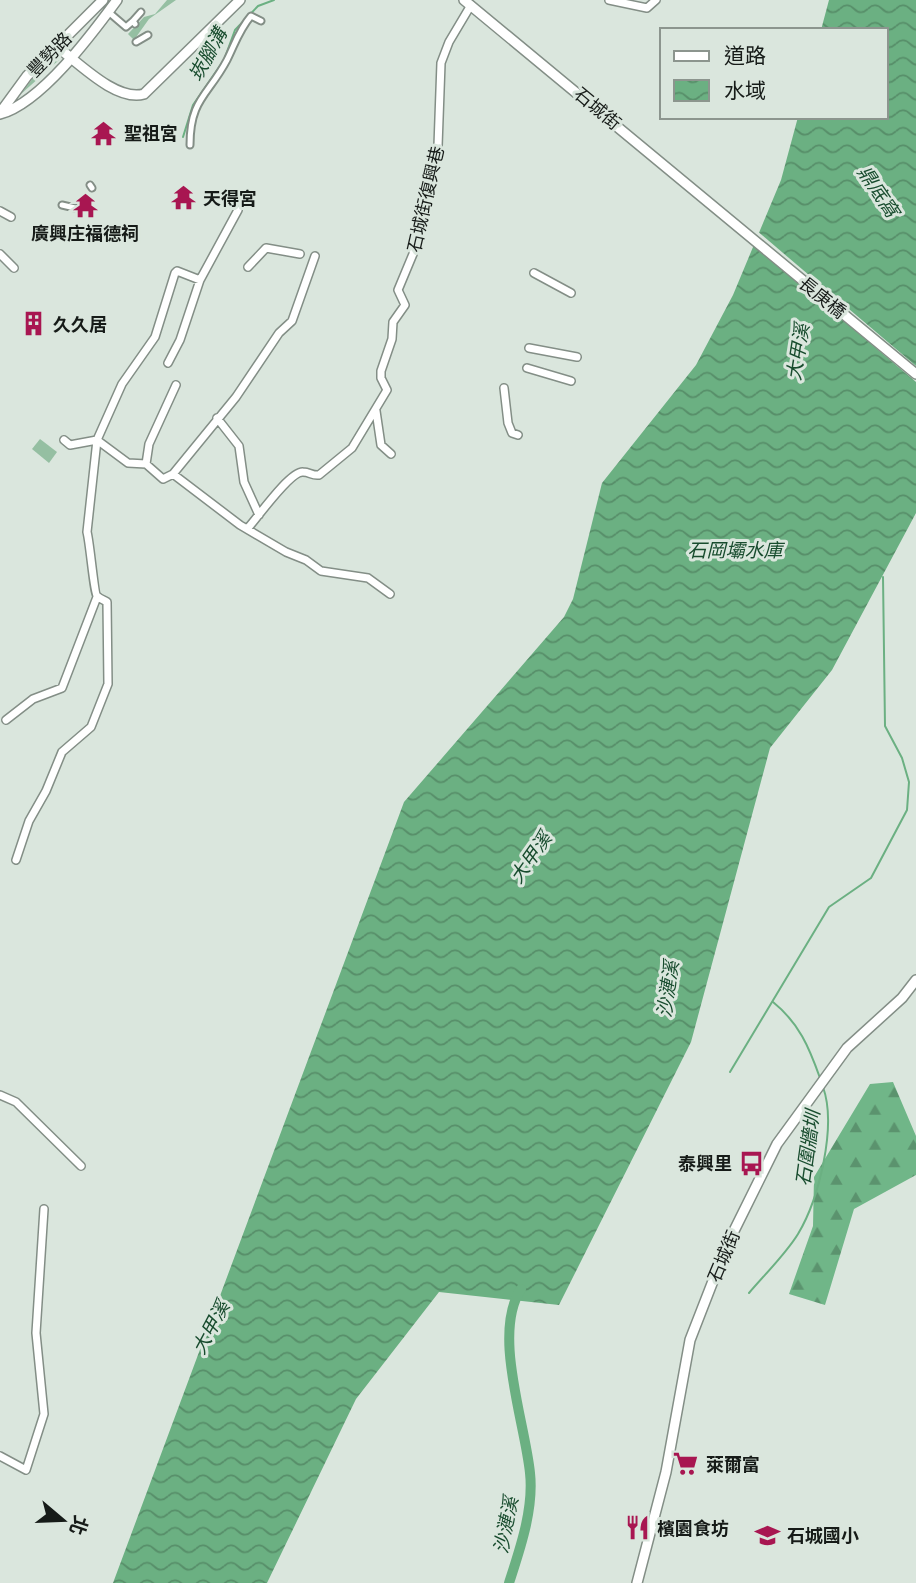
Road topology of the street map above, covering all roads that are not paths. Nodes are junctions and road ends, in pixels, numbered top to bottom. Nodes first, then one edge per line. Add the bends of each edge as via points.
1 (103, 0) edge
2 (117, 0) edge
3 (240, 0) edge
4 (609, 0) edge
5 (656, 0) edge
6 (467, 3) edge
7 (141, 12) dead end
8 (116, 17) dead end
9 (261, 21) dead end
10 (148, 35) dead end
11 (136, 42) dead end
12 (56, 46) junction
13 (72, 58) junction
14 (1, 110) edge
15 (190, 145) dead end
16 (62, 205) dead end
17 (75, 208) dead end
18 (238, 210) dead end
19 (0, 211) edge
20 (11, 218) dead end
21 (728, 221) joint
22 (0, 254) edge
23 (300, 254) dead end
24 (315, 256) dead end
25 (247, 267) dead end
26 (14, 268) dead end
27 (534, 273) dead end
28 (200, 280) junction
29 (571, 293) dead end
30 (529, 348) dead end
31 (577, 357) dead end
32 (168, 363) dead end
33 (527, 368) dead end
34 (916, 374) edge
35 (571, 381) dead end
36 (176, 385) dead end
37 (504, 388) dead end
38 (376, 410) junction
39 (217, 418) junction
40 (518, 435) dead end
41 (64, 440) dead end
42 (97, 440) junction
43 (391, 454) dead end
44 (146, 464) junction
45 (173, 474) junction
46 (259, 515) junction
47 (248, 528) junction
48 (390, 594) dead end
49 (97, 597) junction
50 (6, 720) dead end
51 (16, 860) dead end
52 (916, 981) edge
53 (0, 1094) edge
54 (81, 1166) dead end
55 (44, 1209) dead end
56 (0, 1456) edge
57 (637, 1583) edge

1 - 12 street, 豐勢路
2 - 13 street
3 - 13 street via 144,94 121,94
4 - 5 street via 647,8
6 - 21 street, 石城街 via 599,108
6 - 38 street, 石城街復興巷 via 441,63 438,146 417,219 413,254 397,293 405,305 391,327 393,340 380,375 387,390
7 - 8 street via 126,27
9 - 15 street via 251,16 239,30 226,62 190,122
10 - 11 street
12 - 13 street
12 - 14 street, 豐勢路
13 - 14 street via 12,110
16 - 17 street
18 - 28 street
19 - 20 street
21 - 34 street, 長庚橋
22 - 26 street
23 - 25 street via 266,248
24 - 39 street via 292,321
27 - 29 street
28 - 32 street
28 - 42 street via 175,273 155,337 122,384
30 - 31 street
33 - 35 street
36 - 44 street via 149,444
37 - 40 street via 508,423
38 - 43 street via 381,444
38 - 46 street via 352,448 319,475 297,474
39 - 45 street
39 - 46 street via 239,446 244,482
41 - 42 street via 70,445
42 - 44 street via 128,463
42 - 49 street via 87,532
44 - 45 street via 163,479
45 - 47 street
46 - 47 street
47 - 48 street via 321,571 368,578
49 - 50 street via 62,688 33,699
49 - 51 street via 107,603 108,684 92,727 62,752
52 - 57 street, 石城街 via 847,1048 784,1133 733,1233 690,1340 666,1472
53 - 54 street via 16,1102
55 - 56 street via 36,1333 44,1414 26,1470

